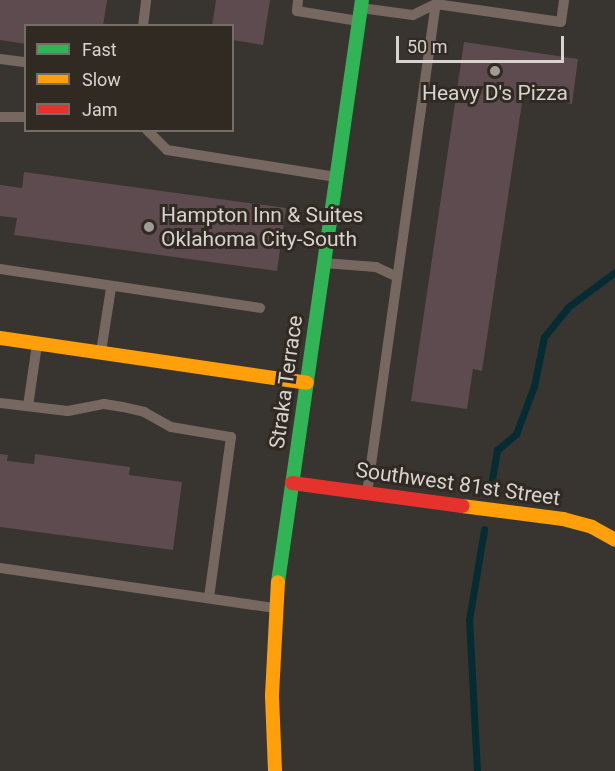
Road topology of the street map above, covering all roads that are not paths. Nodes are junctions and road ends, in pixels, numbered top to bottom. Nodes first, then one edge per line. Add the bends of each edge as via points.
1 (146, 0) edge
2 (298, 0) edge
3 (564, 0) edge
4 (436, 4) junction
5 (467, 4) edge
6 (360, 10) edge
7 (142, 24) edge
8 (0, 59) edge
9 (24, 62) edge
10 (0, 117) edge
11 (24, 117) edge
12 (149, 132) edge
13 (336, 177) junction
14 (324, 263) junction
15 (0, 269) edge
16 (397, 277) junction
17 (111, 288) junction
18 (260, 308) dead end
19 (0, 338) edge
20 (37, 343) junction
21 (101, 352) junction
22 (307, 382) junction
23 (0, 403) edge
24 (28, 406) junction
25 (292, 483) junction
26 (367, 493) junction
27 (615, 540) edge
28 (0, 568) edge
29 (208, 598) junction
30 (275, 608) junction
31 (275, 771) edge

1 - 7 lane
2 - 6 lane via 297,10
3 - 5 lane via 561,22
4 - 5 lane
4 - 6 lane via 413,15
4 - 16 lane
6 - 13 street, Straka Terrace
8 - 9 lane
10 - 11 lane
12 - 13 lane via 167,150
13 - 14 street, Straka Terrace
14 - 16 lane via 376,267
14 - 22 street, Straka Terrace
15 - 17 lane
16 - 26 lane
17 - 18 lane
17 - 21 lane
19 - 20 street
20 - 21 street
20 - 24 lane
21 - 22 street
22 - 25 street, Straka Terrace
23 - 24 lane
24 - 29 lane via 68,411 104,404 144,412 171,428 231,437
25 - 26 street, Southwest 81st Street
25 - 30 street, Straka Terrace
26 - 27 street, Southwest 81st Street via 564,519
28 - 29 lane
29 - 30 lane
30 - 31 street, Straka Terrace

